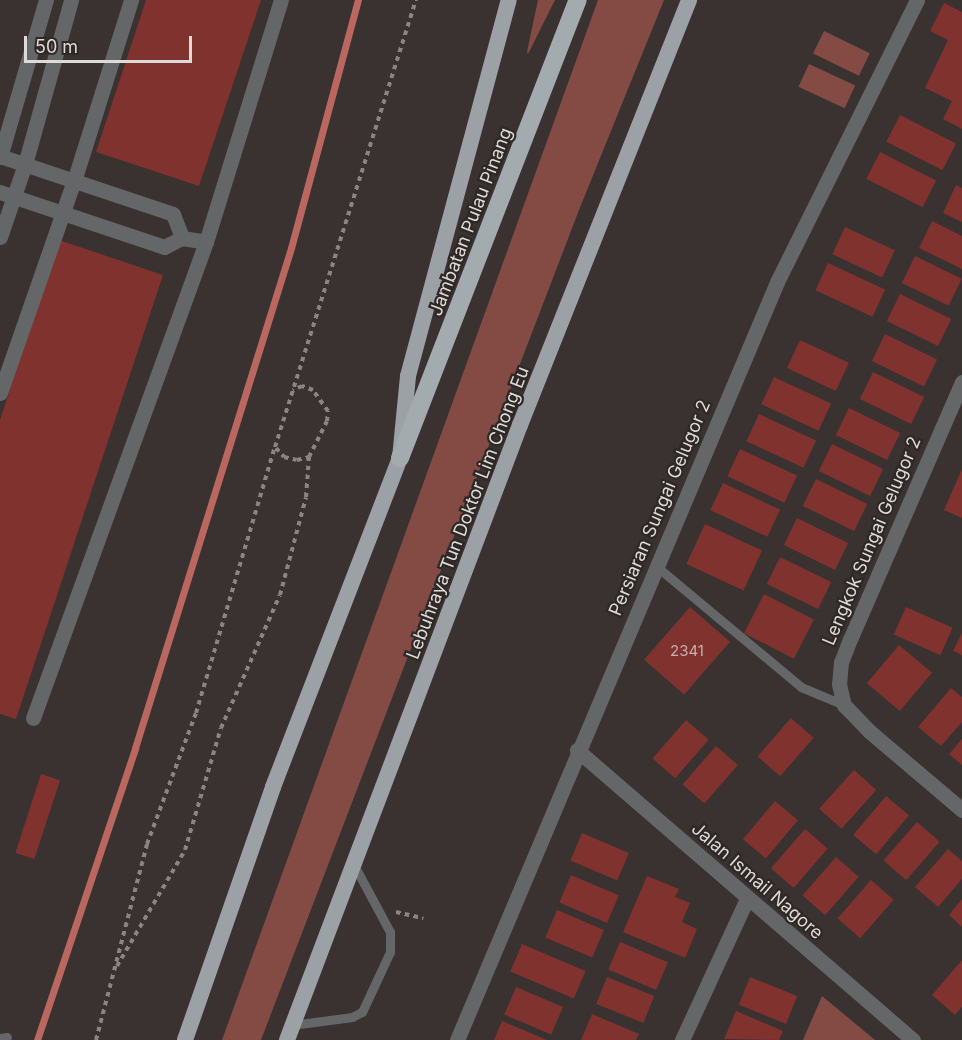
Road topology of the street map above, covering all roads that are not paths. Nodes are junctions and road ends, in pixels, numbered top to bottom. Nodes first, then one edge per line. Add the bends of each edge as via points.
1 (46, 0) edge
2 (71, 0) edge
3 (130, 0) edge
4 (281, 0) edge
5 (509, 0) edge
6 (578, 0) edge
7 (689, 0) edge
8 (917, 0) edge
9 (0, 157) edge
10 (25, 164) junction
11 (74, 181) junction
12 (7, 195) edge
13 (63, 213) junction
14 (0, 237) edge
15 (182, 238) junction
16 (206, 242) junction
17 (962, 382) edge
18 (0, 393) edge
19 (955, 417) edge
20 (400, 458) junction
21 (656, 566) junction
22 (844, 705) junction
23 (33, 718) dead end
24 (577, 750) junction
25 (962, 810) edge
26 (354, 865) junction
27 (747, 899) junction
28 (290, 1032) edge
29 (185, 1040) edge
30 (457, 1040) edge
31 (682, 1040) edge
32 (913, 1040) edge

1 - 9 street
2 - 10 street
3 - 11 street
4 - 16 street
5 - 20 highway via 408,376
6 - 20 highway, Jambatan Pulau Pinang
7 - 26 highway, Lebuhraya Tun Doktor Lim Chong Eu via 520,425
8 - 21 street, Persiaran Sungai Gelugor 2 via 777,282
9 - 10 street
10 - 11 street
10 - 12 street
11 - 13 street
11 - 15 street via 173,214
12 - 13 street
12 - 14 street
13 - 15 street via 164,247
13 - 18 street
15 - 16 street
16 - 23 street
17 - 19 street, Lengkok Sungai Gelugor 2
19 - 22 street, Lengkok Sungai Gelugor 2 via 841,662 839,684
20 - 29 highway via 282,765
21 - 22 lane via 801,687
21 - 24 street, Persiaran Sungai Gelugor 2
22 - 25 street
24 - 27 street, Jalan Ismail Nagore
24 - 30 street, Persiaran Sungai Gelugor 2
26 - 28 highway, Lebuhraya Tun Doktor Lim Chong Eu
26 - 28 lane via 390,932 390,952 362,1012
27 - 31 street
27 - 32 street, Jalan Ismail Nagore

